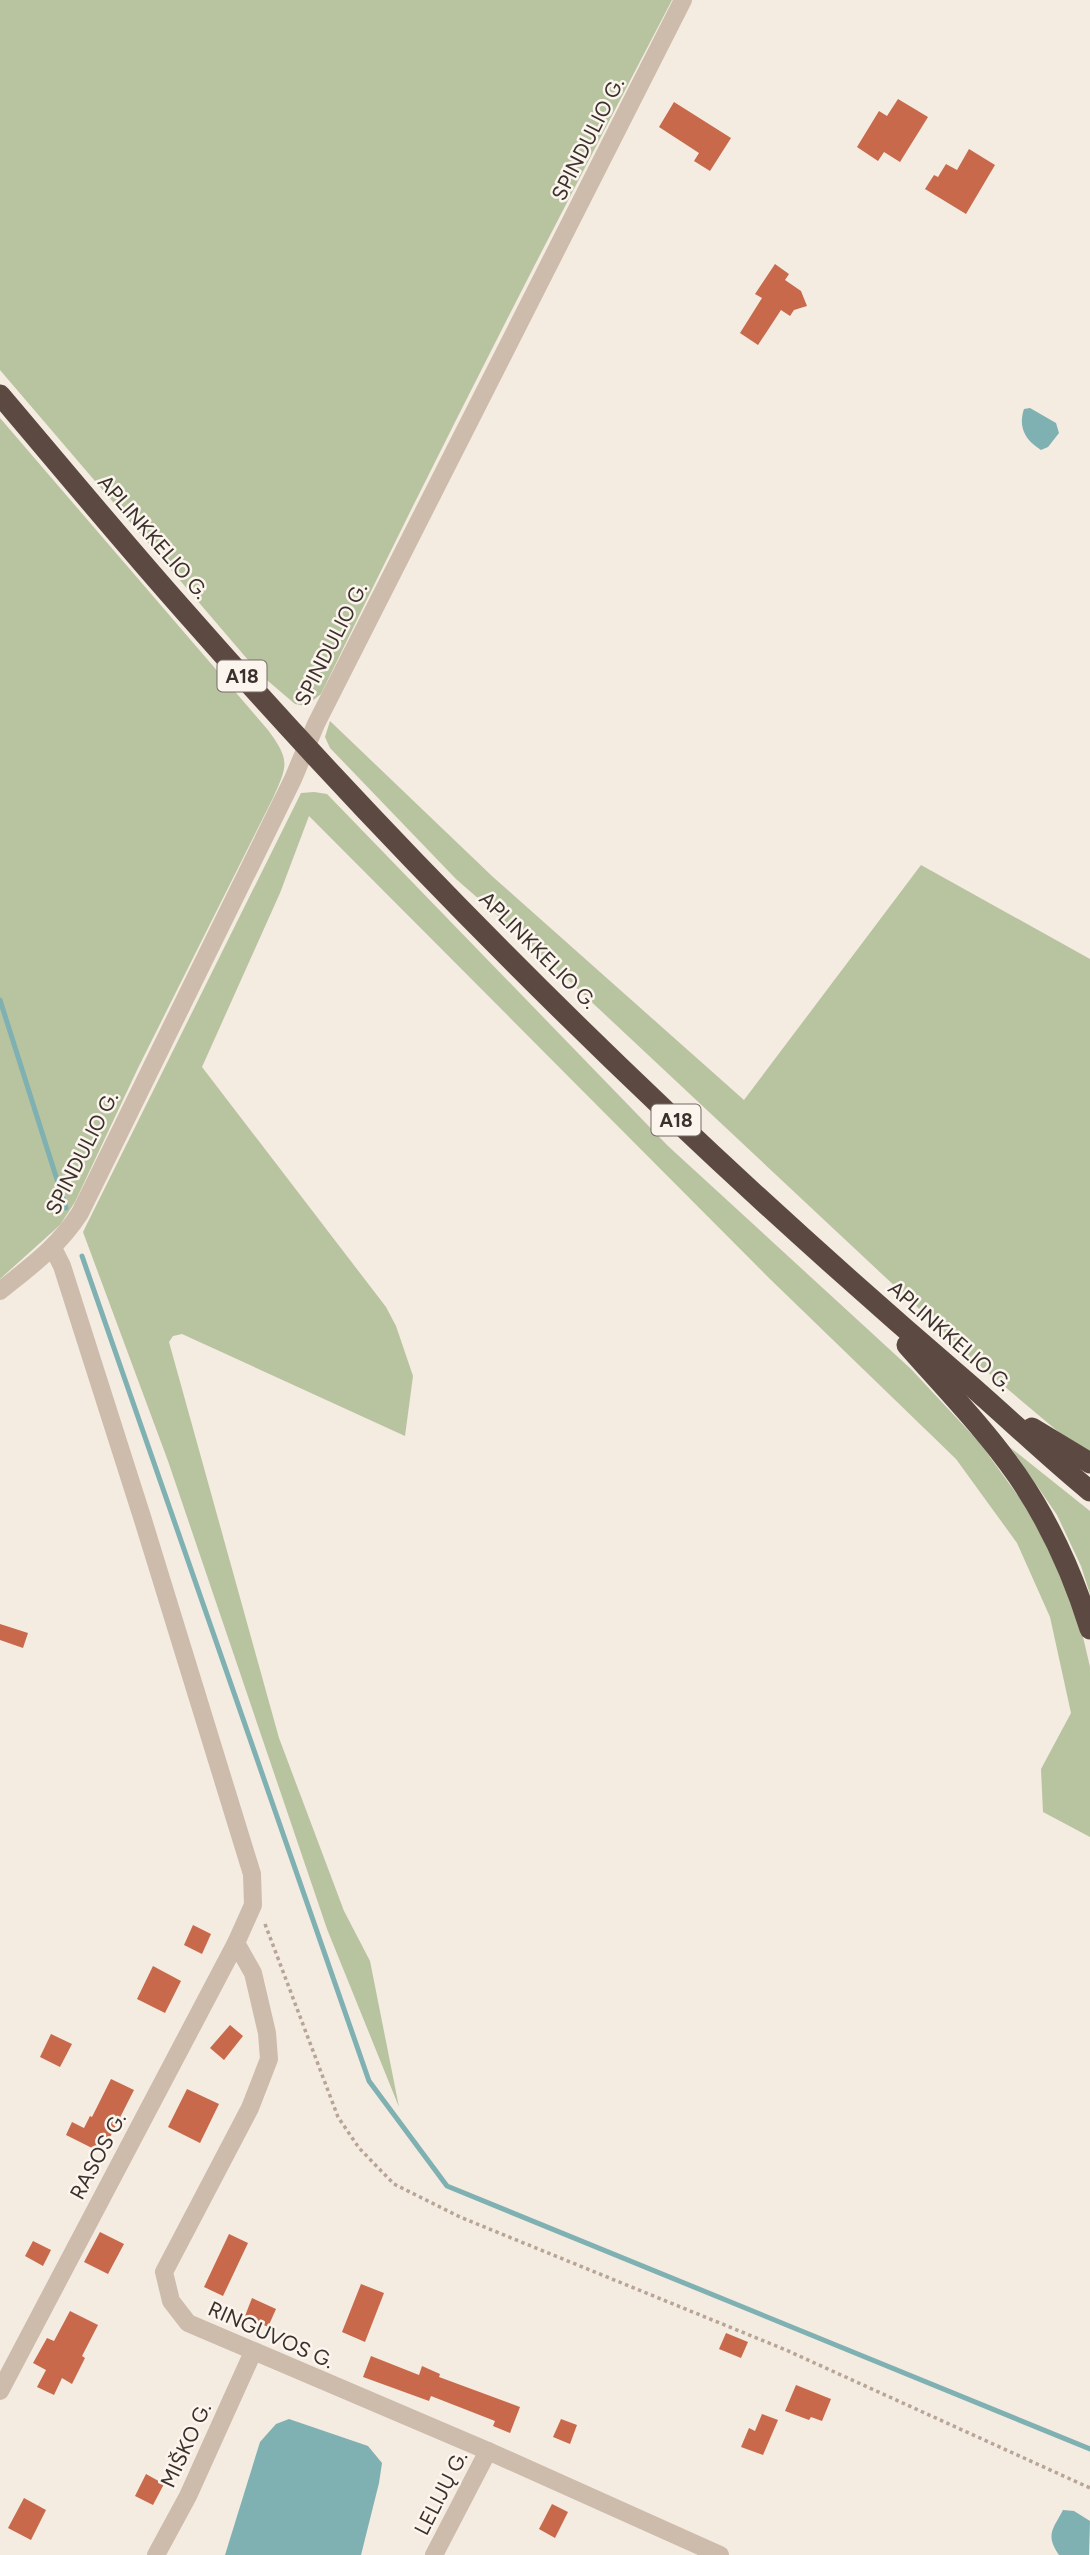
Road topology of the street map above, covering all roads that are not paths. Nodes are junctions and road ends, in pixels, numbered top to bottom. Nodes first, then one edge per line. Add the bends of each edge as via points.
1 (683, 0) edge
2 (0, 395) edge
3 (306, 746) junction
4 (53, 1248) junction
5 (860, 1290) junction
6 (0, 1291) edge
7 (991, 1403) junction
8 (1090, 1463) edge
9 (1090, 1491) edge
10 (1090, 1629) edge
11 (236, 1943) junction
12 (253, 2352) junction
13 (0, 2391) edge
14 (488, 2451) junction
15 (156, 2555) edge
16 (434, 2555) edge
17 (720, 2555) edge

1 - 3 street, SPINDULIO G.
2 - 3 highway, APLINKKELIO G. / A18
3 - 4 street, SPINDULIO G. via 80,1213
3 - 5 highway, APLINKKELIO G. / A18 via 555,1002
4 - 6 street, SPINDULIO G.
4 - 11 street, RASOS G. via 252,1874 253,1905
5 - 7 highway, APLINKKELIO G. / A18
5 - 10 highway via 1016,1473 1062,1553
7 - 8 highway
7 - 9 highway, APLINKKELIO G. / A18
11 - 12 street, RINGUVOS G. via 253,1973 269,2059 250,2108 164,2272 171,2301 188,2323
11 - 13 street, RASOS G.
12 - 14 street, RINGUVOS G.
12 - 15 street, MIŠKO G.
14 - 16 street, LELIJŲ G.
14 - 17 street, RINGUVOS G.

